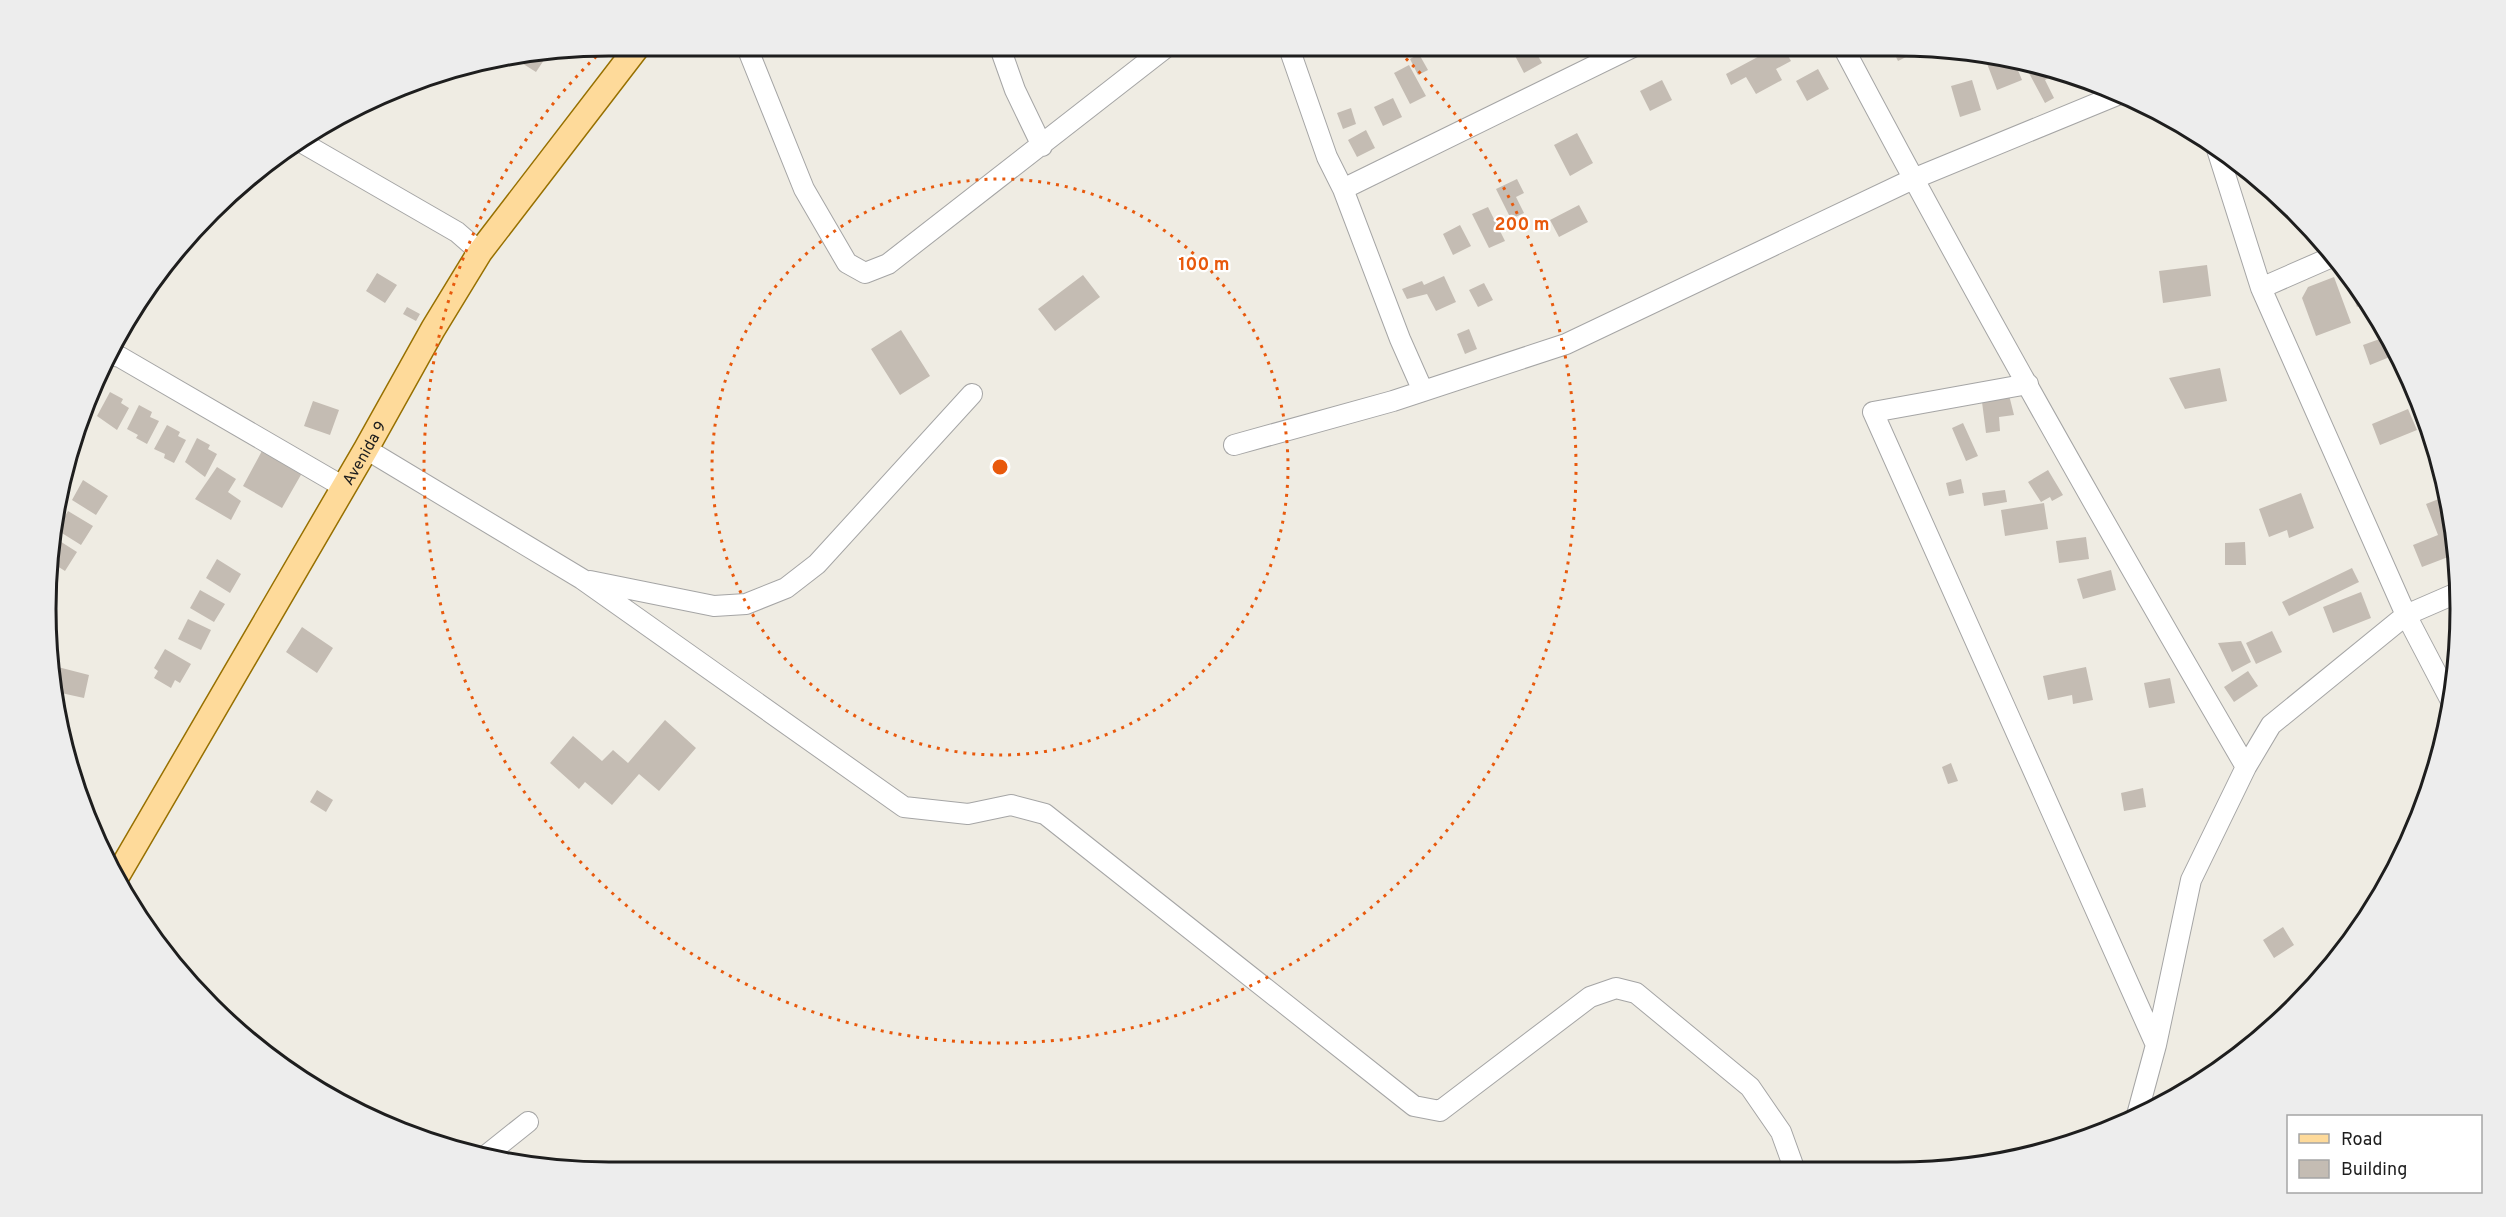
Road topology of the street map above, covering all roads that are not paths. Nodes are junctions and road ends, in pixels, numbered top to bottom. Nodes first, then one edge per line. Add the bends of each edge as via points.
1 (631, 56) edge
2 (750, 56) edge
3 (1003, 56) edge
4 (1155, 56) edge
5 (1292, 56) edge
6 (1615, 56) edge
7 (1848, 56) edge
8 (2109, 98) edge
9 (307, 145) edge
10 (1042, 146) junction
11 (2220, 160) edge
12 (1913, 179) junction
13 (1343, 189) junction
14 (480, 252) junction
15 (2326, 260) edge
16 (2261, 288) junction
17 (117, 356) edge
18 (2028, 384) junction
19 (1423, 391) junction
20 (972, 394) dead end
21 (1234, 445) dead end
22 (366, 449) junction
23 (342, 486) junction
24 (582, 579) junction
25 (2450, 596) edge
26 (2406, 615) junction
27 (2445, 689) edge
28 (2246, 767) junction
29 (121, 869) edge
30 (2156, 1045) junction
31 (2140, 1105) edge
32 (528, 1122) dead end
33 (494, 1149) edge
34 (1792, 1162) edge

1 - 14 main road, Avenida 9
2 - 10 street via 804,189 847,263 865,273 888,264
3 - 10 street
4 - 10 street
5 - 13 street via 1327,157
6 - 13 street
7 - 12 street
8 - 12 street
9 - 14 street via 457,232
11 - 16 street
12 - 18 street
12 - 19 street via 1566,344
13 - 19 street
14 - 22 main road, Avenida 9
15 - 16 street
16 - 26 street
17 - 23 street
18 - 28 street
18 - 30 street via 1873,412
19 - 21 street
20 - 24 street via 817,564 786,588 746,604 714,606
22 - 23 main road, Avenida 9
22 - 24 street
23 - 29 main road, Avenida 9
24 - 34 street via 903,807 968,814 1011,805 1045,814 1414,1106 1440,1111 1590,997 1616,988 1636,993 1750,1087 1781,1132
25 - 26 street
26 - 27 street
26 - 28 street via 2271,725
28 - 30 street via 2191,879
30 - 31 street
32 - 33 street

